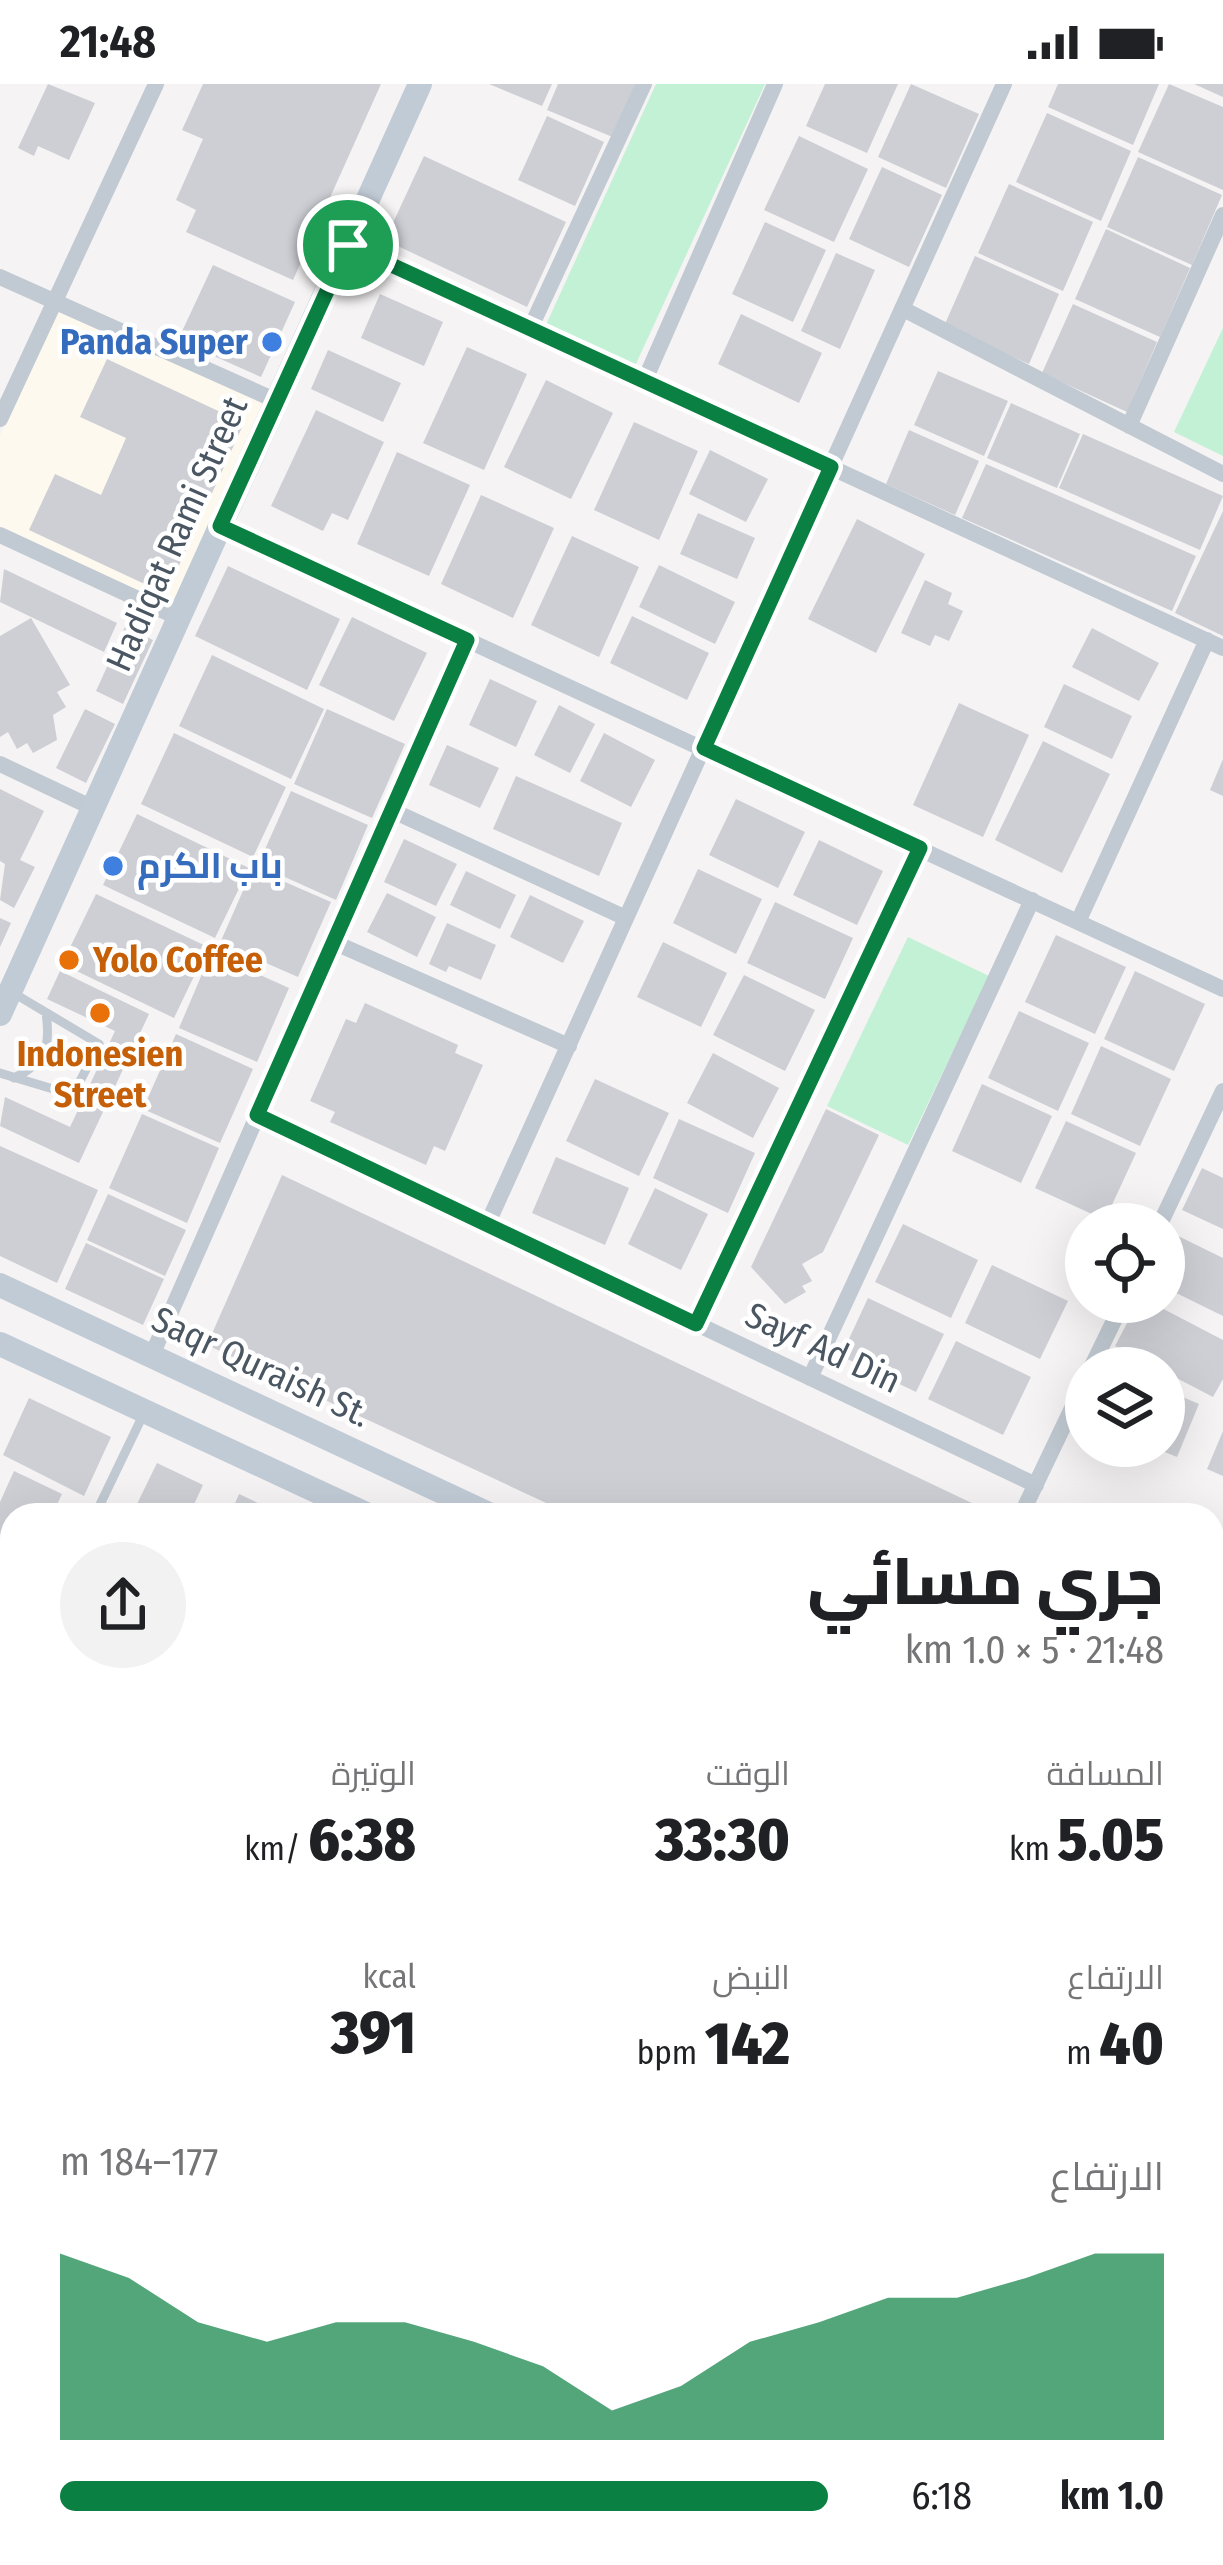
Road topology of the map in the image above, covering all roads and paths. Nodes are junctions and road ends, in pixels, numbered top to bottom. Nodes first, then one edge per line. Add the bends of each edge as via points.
1 (156, 84) edge
2 (420, 84) edge
3 (644, 84) edge
4 (776, 84) edge
5 (1004, 84) edge
6 (1221, 224) edge
7 (348, 245) junction
8 (0, 277) edge
9 (55, 302) junction
10 (903, 309) junction
11 (530, 329) junction
12 (644, 382) junction
13 (277, 401) junction
14 (0, 419) edge
15 (1129, 426) junction
16 (831, 467) junction
17 (1223, 474) edge
18 (220, 526) junction
19 (0, 535) edge
20 (179, 618) junction
21 (467, 640) junction
22 (1215, 644) edge
23 (704, 748) junction
24 (0, 764) edge
25 (93, 808) junction
26 (392, 810) junction
27 (920, 848) junction
28 (1032, 900) junction
29 (626, 918) junction
30 (1078, 922) junction
31 (333, 942) junction
32 (1223, 989) edge
33 (5, 1002) edge
34 (46, 1013) junction
35 (569, 1046) junction
36 (0, 1073) edge
37 (14, 1078) junction
38 (1223, 1091) edge
39 (257, 1115) junction
40 (1170, 1203) edge
41 (488, 1226) junction
42 (0, 1285) edge
43 (696, 1324) junction
44 (0, 1344) edge
45 (152, 1355) junction
46 (810, 1378) junction
47 (144, 1414) junction
48 (1065, 1424) edge
49 (1036, 1485) junction
50 (101, 1503) edge
51 (336, 1503) edge
52 (466, 1503) edge
53 (1027, 1503) edge

1 - 9 street
2 - 7 street, Hadiqat Rami Street
3 - 11 street
4 - 12 street
5 - 10 street
6 - 15 street
7 - 11 street
7 - 13 street, Hadiqat Rami Street
8 - 9 street
9 - 13 street
9 - 14 street
10 - 15 street
10 - 16 street
11 - 12 street
12 - 16 street
13 - 18 street, Hadiqat Rami Street
15 - 17 street
16 - 22 street
16 - 23 street
18 - 20 street, Hadiqat Rami Street
18 - 21 street
19 - 20 street
20 - 25 street, Hadiqat Rami Street
21 - 23 street
21 - 26 street
22 - 30 street
23 - 27 street
23 - 29 street
24 - 25 street
25 - 33 street, Hadiqat Rami Street
26 - 29 street
26 - 31 street
27 - 28 street
27 - 43 street
28 - 30 street
28 - 46 street
29 - 35 street
30 - 32 street
31 - 35 street
31 - 39 street
33 - 34 lane
34 - 37 lane via 50,1044 36,1067
34 - 37 lane via 99,1045 73,1095
35 - 41 street
36 - 37 lane
38 - 40 street
39 - 41 street, Sayf Ad Din
39 - 45 street
41 - 43 street, Sayf Ad Din
42 - 45 street, Saqr Quraish St.
43 - 46 street, Sayf Ad Din
44 - 47 street
45 - 52 street, Saqr Quraish St.
46 - 49 street, Sayf Ad Din
47 - 50 lane
47 - 51 street
48 - 49 street
49 - 53 street

